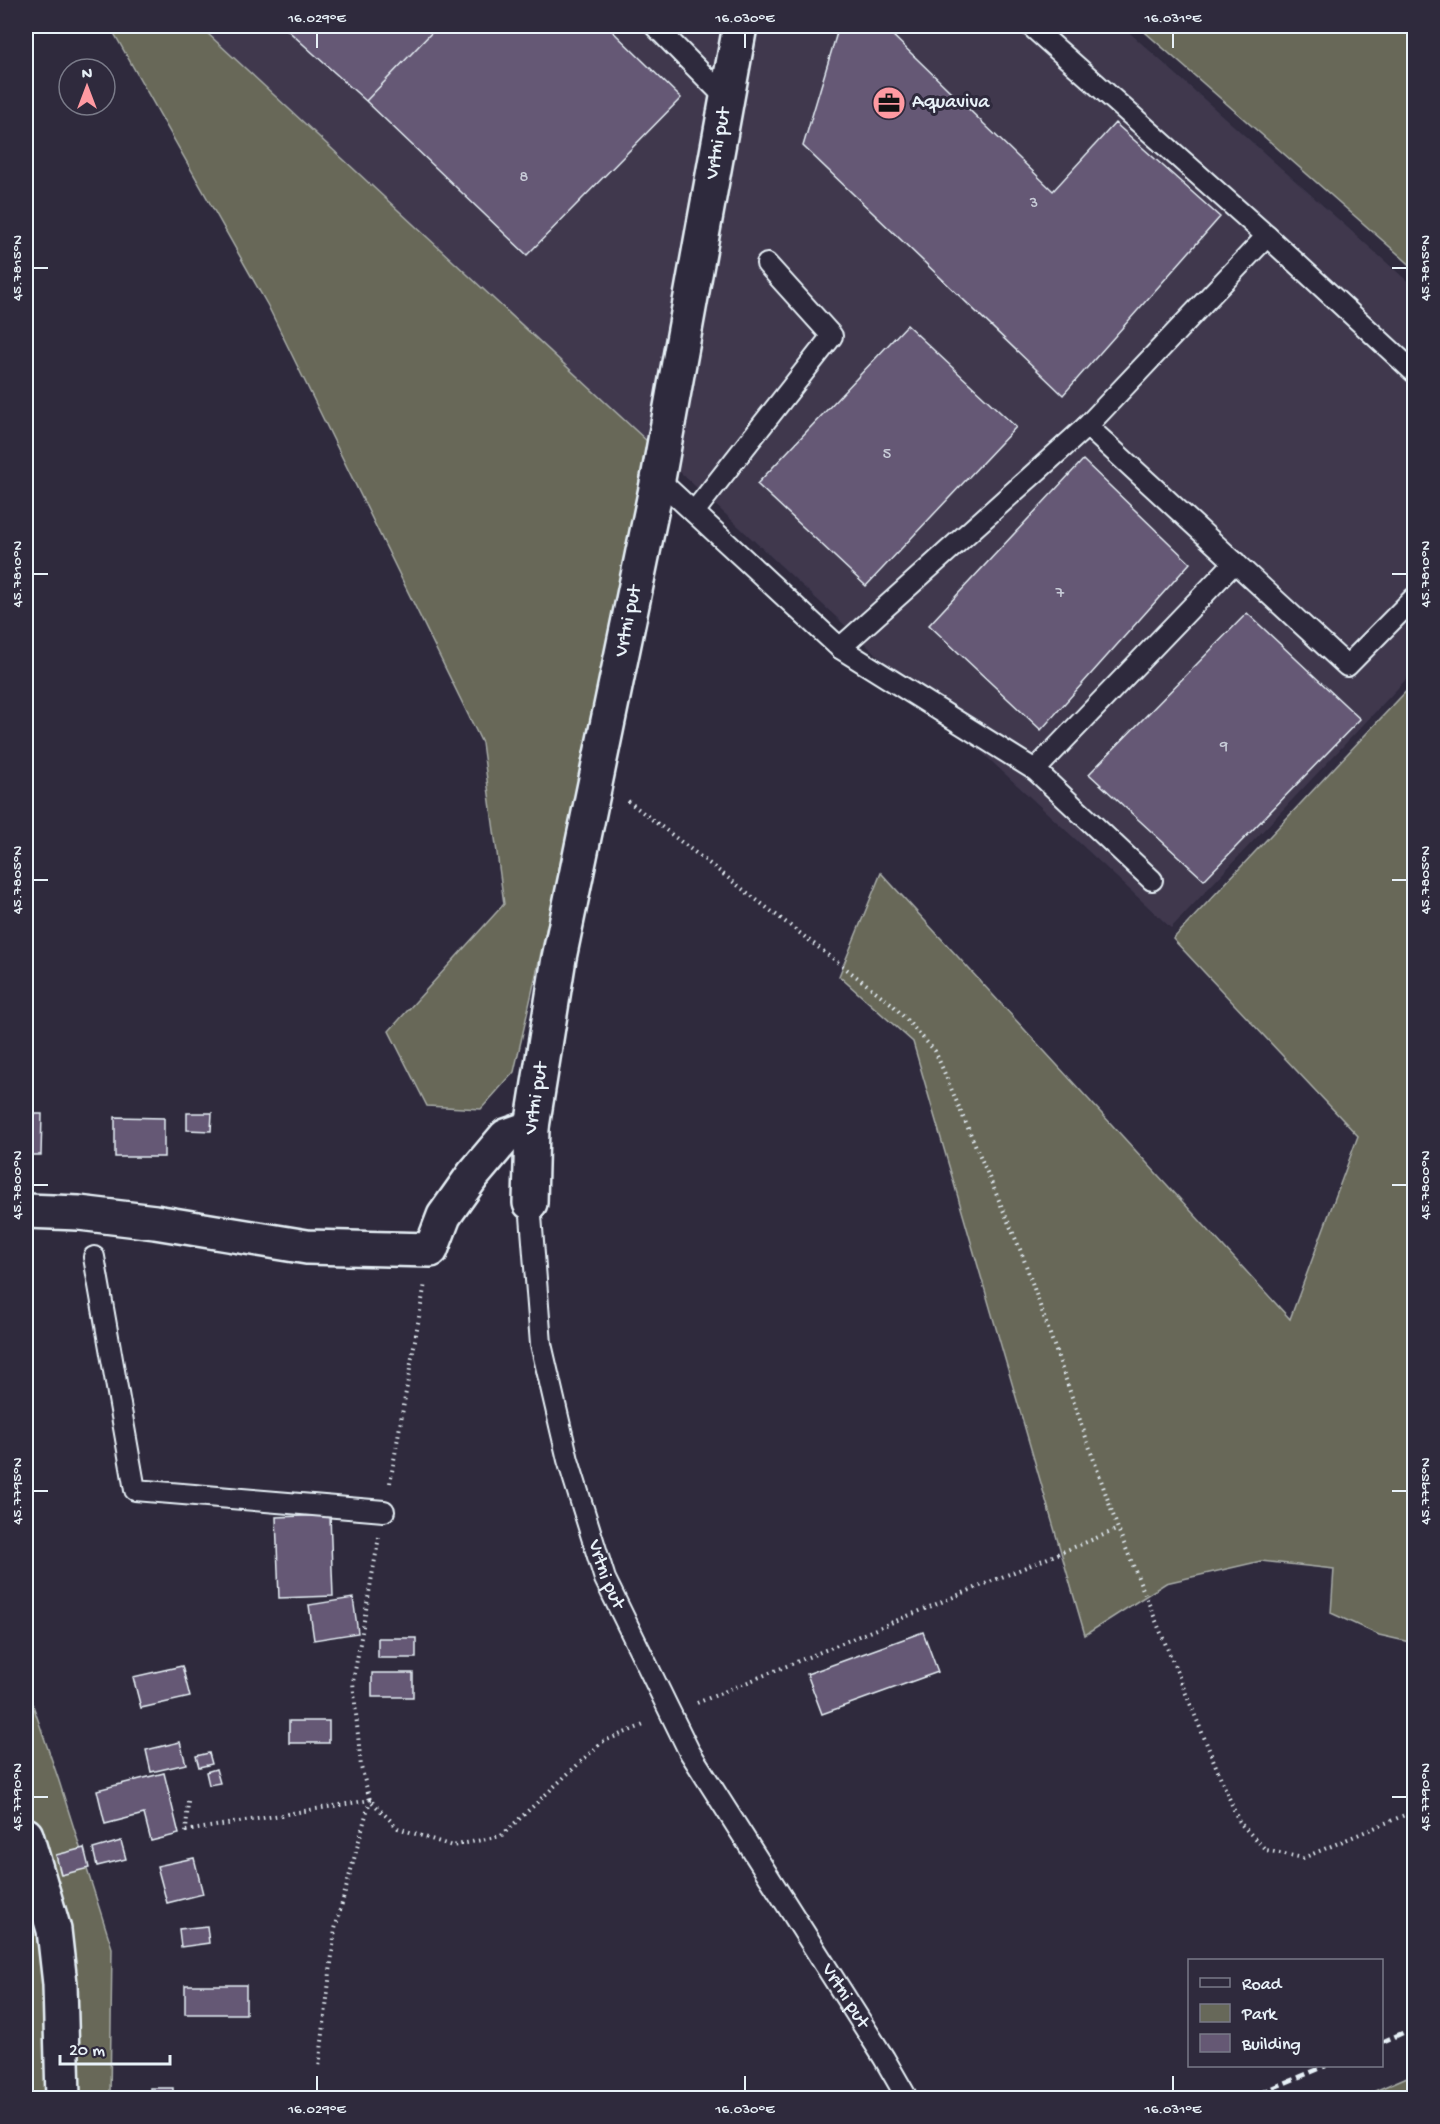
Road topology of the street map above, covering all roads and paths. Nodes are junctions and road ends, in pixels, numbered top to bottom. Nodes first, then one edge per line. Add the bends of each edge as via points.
1 (655, 26) edge
2 (740, 26) edge
3 (1031, 26) edge
4 (726, 98) junction
5 (1267, 236) junction
6 (767, 264) dead end
7 (1414, 372) edge
8 (1087, 426) junction
9 (658, 479) junction
10 (694, 512) junction
11 (1235, 562) junction
12 (1414, 598) edge
13 (840, 648) junction
14 (1035, 770) junction
15 (597, 777) junction
16 (1152, 880) dead end
17 (532, 1127) junction
18 (530, 1203) joint
19 (26, 1211) edge
20 (94, 1257) dead end
21 (384, 1511) dead end
22 (188, 1801) dead end
23 (1414, 1811) edge
24 (26, 1835) edge
25 (319, 2068) dead end
26 (63, 2098) edge
27 (907, 2098) edge

1 - 4 lane
2 - 4 street, Vrtni put
3 - 5 lane
4 - 9 street, Vrtni put
5 - 7 lane
5 - 8 lane
6 - 10 lane via 832,336
8 - 11 lane
8 - 13 lane
9 - 10 lane
9 - 15 street, Vrtni put
10 - 13 lane
11 - 12 lane via 1347,666
11 - 14 lane
13 - 14 lane
14 - 16 lane
15 - 17 street, Vrtni put via 559,958
15 - 23 path via 892,1004 935,1051 1022,1254 1118,1530 1239,1822 1266,1851 1303,1858
17 - 18 street, Vrtni put
17 - 19 street via 506,1136 473,1175 444,1216 431,1250 307,1247 155,1222
18 - 27 lane, Vrtni put via 541,1344 568,1460 605,1579 689,1751
20 - 21 lane via 135,1490
22 - 25 path via 186,1831 370,1800 335,1929
24 - 26 street via 54,1930 60,1984

